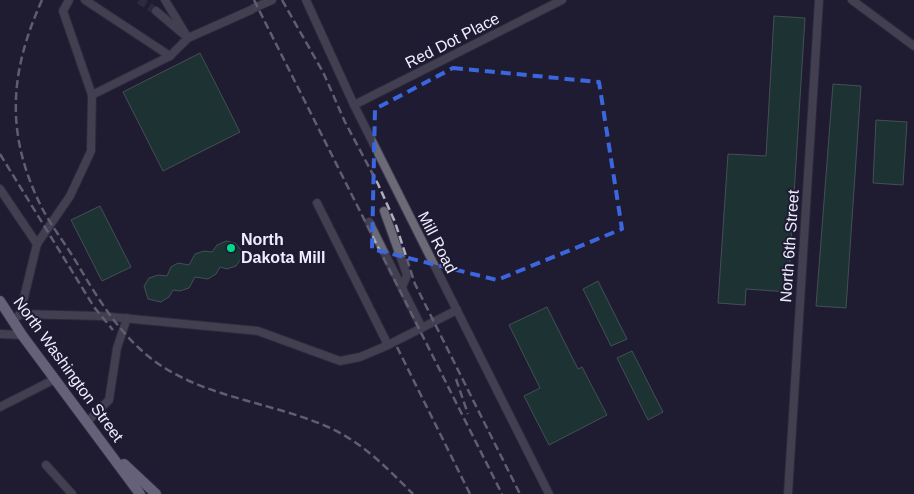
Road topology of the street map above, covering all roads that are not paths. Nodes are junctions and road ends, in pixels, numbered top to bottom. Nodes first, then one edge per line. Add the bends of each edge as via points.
1 (69, 0) edge
2 (85, 0) edge
3 (165, 0) edge
4 (272, 0) edge
5 (306, 0) edge
6 (562, 0) edge
7 (819, 0) edge
8 (852, 0) edge
9 (156, 11) tunnel mouth
10 (188, 38) junction
11 (914, 46) edge
12 (170, 56) junction
13 (92, 95) junction
14 (354, 105) junction
15 (0, 188) edge
16 (317, 203) dead end
17 (384, 211) dead end
18 (369, 222) dead end
19 (37, 244) junction
20 (402, 287) junction
21 (0, 301) edge
22 (457, 310) junction
23 (17, 317) junction
24 (127, 318) junction
25 (422, 328) junction
26 (0, 334) edge
27 (22, 335) junction
28 (388, 345) junction
29 (55, 378) junction
30 (0, 407) edge
31 (88, 421) junction
32 (114, 455) junction
33 (46, 465) dead end
34 (72, 494) edge
35 (140, 494) edge
36 (156, 494) edge
37 (549, 494) edge
38 (788, 494) edge

1 - 13 street via 63,11
2 - 12 street
3 - 10 street
4 - 10 street
5 - 14 street, Mill Road
6 - 14 street, Red Dot Place
7 - 38 street, North 6th Street
8 - 11 street
9 - 10 street
10 - 12 street
12 - 13 street
13 - 19 street via 91,151 70,196
14 - 22 street, Mill Road
15 - 19 street
16 - 28 street
17 - 20 street via 407,275
18 - 20 street
19 - 23 street
20 - 25 street
21 - 23 main road, North Washington Street
22 - 25 street
22 - 37 street, Mill Road
23 - 24 street
23 - 27 main road, North Washington Street
24 - 28 street via 258,331 340,361 360,357
24 - 31 street via 117,348 109,400
25 - 28 street
26 - 27 street
27 - 29 main road, North Washington Street
29 - 30 street
29 - 31 main road, North Washington Street
31 - 32 main road, North Washington Street
32 - 35 main road, North Washington Street
32 - 36 main road, North Washington Street
33 - 34 street

